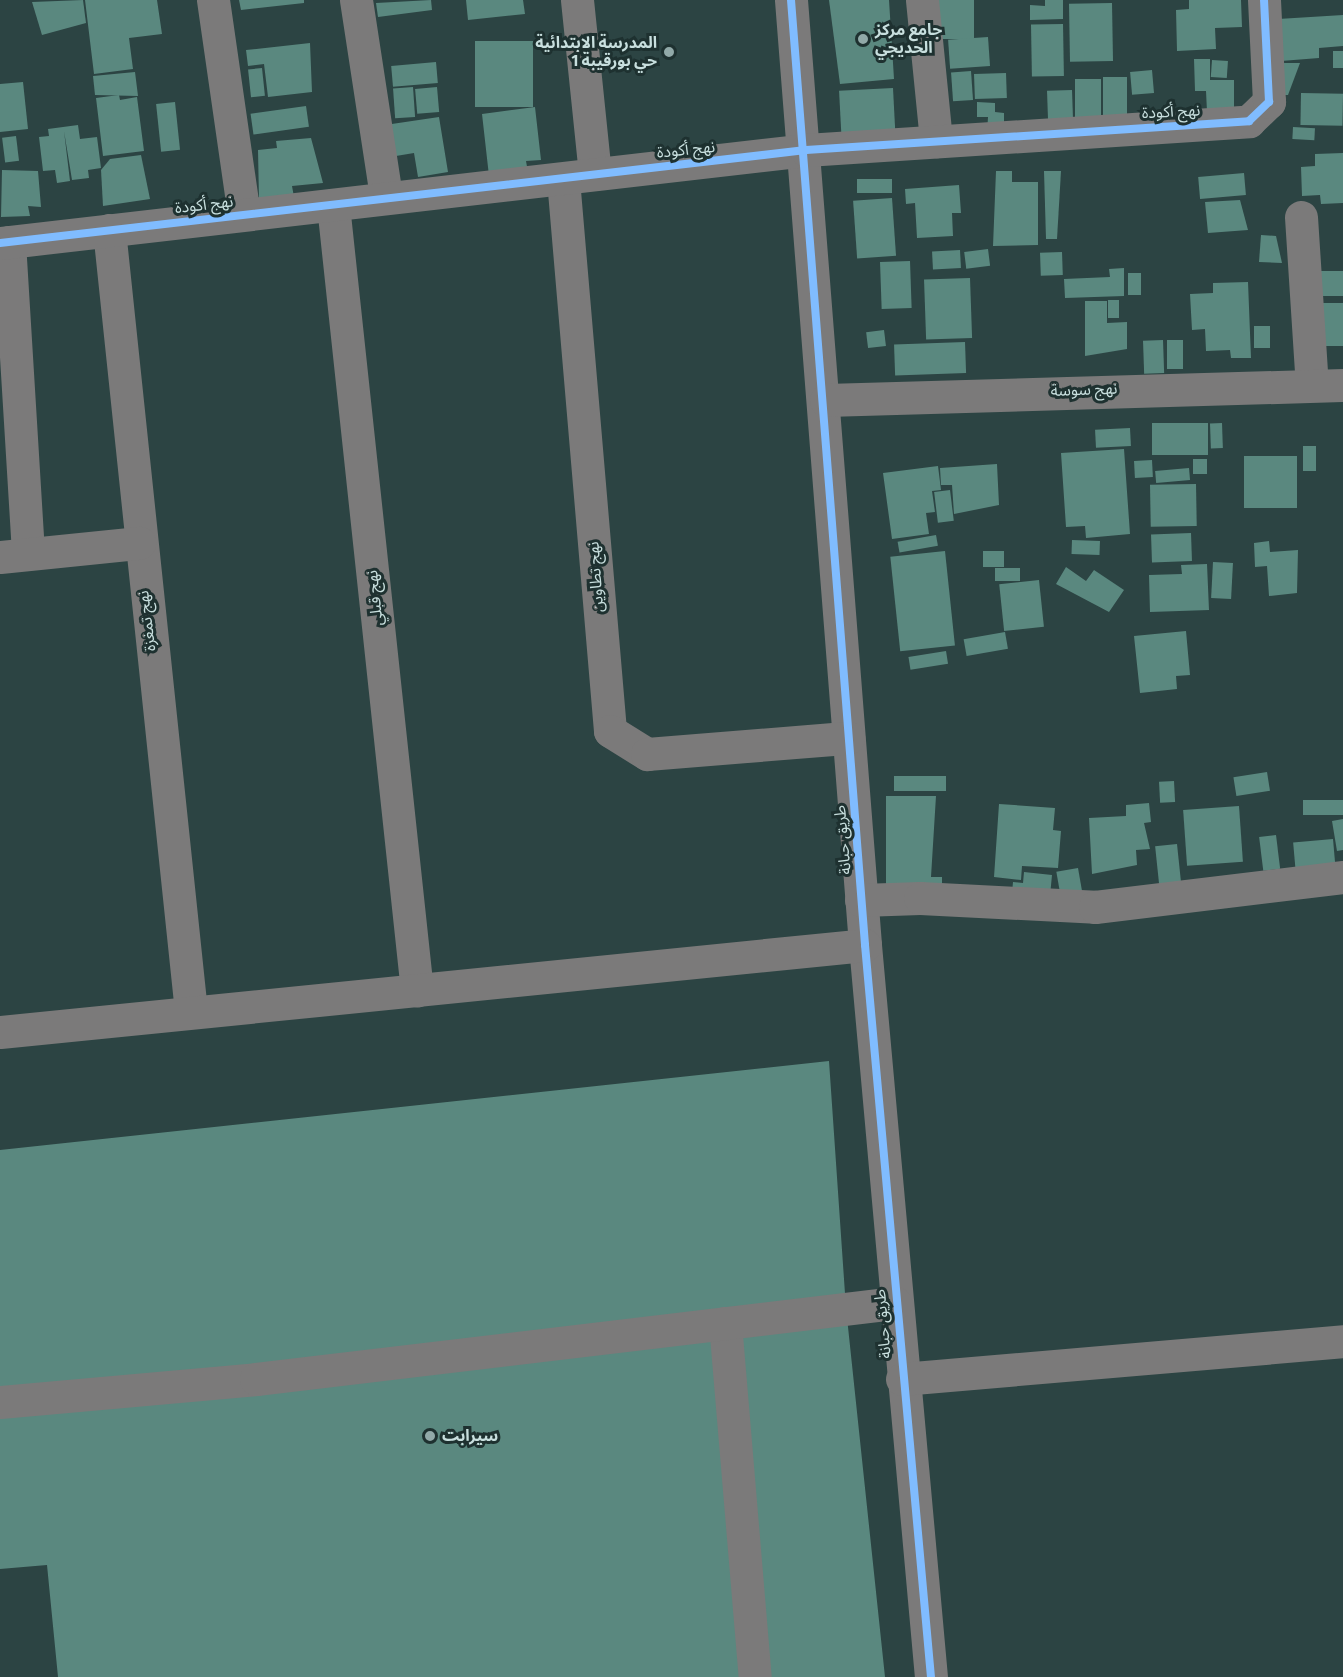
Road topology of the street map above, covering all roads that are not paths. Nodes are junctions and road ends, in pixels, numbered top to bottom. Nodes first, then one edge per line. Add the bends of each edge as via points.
1 (213, 0) edge
2 (356, 0) edge
3 (577, 0) edge
4 (791, 0) edge
5 (922, 0) edge
6 (1264, 0) edge
7 (936, 141) junction
8 (806, 150) junction
9 (595, 174) junction
10 (563, 179) junction
11 (386, 195) junction
12 (333, 205) junction
13 (244, 214) junction
14 (1302, 217) dead end
15 (109, 230) junction
16 (5, 243) edge
17 (1327, 385) edge
18 (826, 400) junction
19 (139, 543) junction
20 (14, 555) edge
21 (848, 738) junction
22 (1343, 877) edge
23 (861, 900) junction
24 (865, 945) junction
25 (417, 991) junction
26 (191, 1011) junction
27 (0, 1032) edge
28 (895, 1303) junction
29 (725, 1323) junction
30 (1343, 1341) edge
31 (902, 1379) junction
32 (0, 1402) edge
33 (755, 1677) edge
34 (931, 1677) edge

1 - 13 street
2 - 11 street
3 - 9 street
4 - 8 street, طريق حبانة
5 - 7 street
6 - 7 street, نهج أكودة via 1269,102 1249,121
7 - 8 street, نهج أكودة
8 - 9 street, نهج أكودة
8 - 18 street, طريق حبانة
9 - 10 street, نهج أكودة
10 - 11 street, نهج أكودة via 531,186
10 - 21 street, نهج تطاوين via 610,731 647,754
11 - 12 street, نهج أكودة
12 - 13 street, نهج أكودة
12 - 25 street, نهج قبلي
13 - 15 street, نهج أكودة
14 - 17 street
15 - 16 street, نهج أكودة
15 - 19 street, نهج تمغزة
16 - 20 street
17 - 18 street, نهج سوسة
18 - 21 street, طريق حبانة
19 - 20 street
19 - 26 street, نهج تمغزة
21 - 23 street, طريق حبانة
22 - 23 street via 1095,907 920,898
23 - 24 street, طريق حبانة
24 - 25 street
24 - 28 street, طريق حبانة
25 - 26 street
26 - 27 street
28 - 29 street
28 - 31 street, طريق حبانة
29 - 32 street via 256,1379
29 - 33 street
30 - 31 street
31 - 34 street, طريق حبانة

